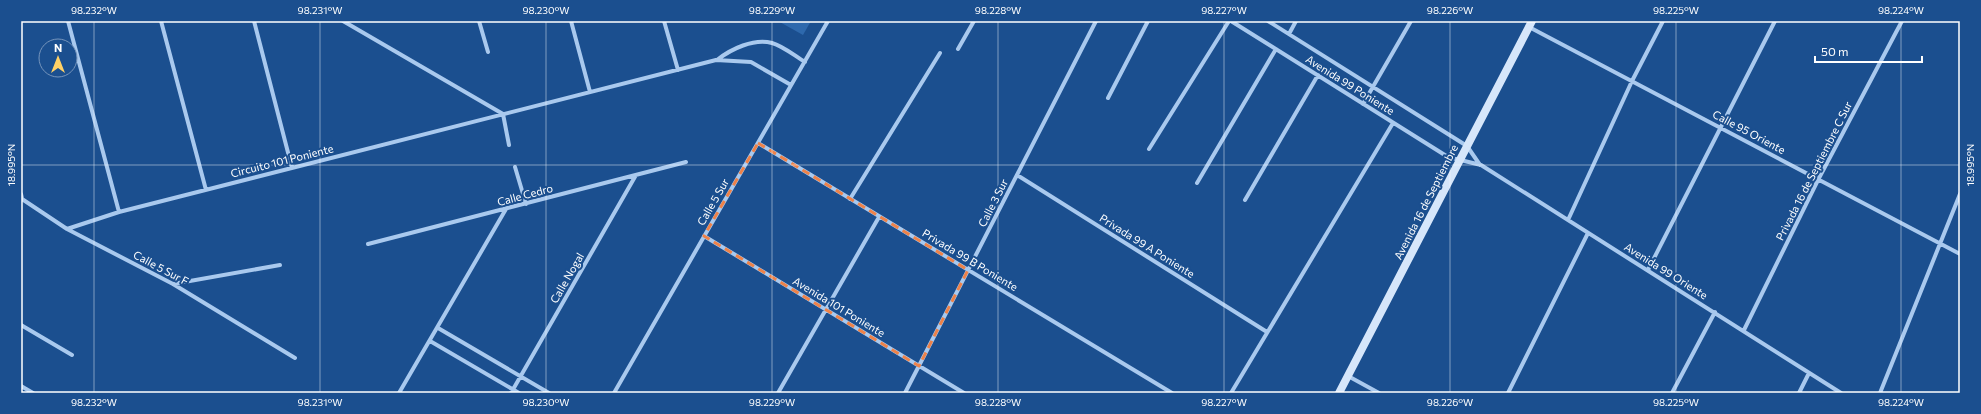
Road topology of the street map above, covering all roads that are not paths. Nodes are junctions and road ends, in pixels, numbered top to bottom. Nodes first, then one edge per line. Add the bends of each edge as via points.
1 (68, 21) edge
2 (161, 21) edge
3 (254, 21) edge
4 (343, 21) edge
5 (479, 21) edge
6 (570, 21) edge
7 (664, 21) edge
8 (828, 21) edge
9 (974, 21) edge
10 (1096, 21) edge
11 (1148, 21) edge
12 (1230, 21) edge
13 (1268, 21) edge
14 (1296, 21) edge
15 (1411, 21) edge
16 (1663, 21) edge
17 (1775, 21) edge
18 (1902, 21) edge
19 (1530, 24) edge
20 (1289, 34) junction
21 (958, 49) dead end
22 (1276, 49) junction
23 (488, 52) dead end
24 (940, 53) dead end
25 (716, 60) junction
26 (805, 62) junction
27 (678, 70) junction
28 (1318, 75) junction
29 (1632, 81) junction
30 (791, 85) junction
31 (1373, 87) junction
32 (590, 92) junction
33 (1108, 98) dead end
34 (1363, 104) junction
35 (503, 114) junction
36 (1393, 122) junction
37 (1721, 128) junction
38 (758, 143) junction
39 (509, 145) dead end
40 (1467, 146) junction
41 (1149, 149) dead end
42 (1460, 160) junction
43 (686, 162) dead end
44 (1481, 165) junction
45 (515, 167) dead end
46 (292, 168) junction
47 (636, 175) junction
48 (1017, 175) junction
49 (1818, 180) junction
50 (1197, 183) dead end
51 (206, 190) junction
52 (1960, 194) edge
53 (21, 197) edge
54 (850, 199) junction
55 (1245, 200) dead end
56 (526, 204) junction
57 (506, 209) junction
58 (119, 212) junction
59 (879, 217) junction
60 (1568, 220) junction
61 (68, 229) junction
62 (1588, 233) junction
63 (704, 236) junction
64 (1939, 243) junction
65 (368, 244) dead end
66 (1960, 254) edge
67 (280, 265) dead end
68 (968, 270) junction
69 (1648, 270) junction
70 (173, 284) junction
71 (826, 309) junction
72 (1715, 312) junction
73 (21, 325) edge
74 (438, 328) junction
75 (1744, 330) junction
76 (1267, 332) junction
77 (430, 341) junction
78 (72, 355) dead end
79 (295, 358) dead end
80 (919, 366) junction
81 (1809, 373) junction
82 (521, 376) junction
83 (1348, 376) junction
84 (21, 386) edge
85 (512, 391) edge
86 (33, 393) edge
87 (399, 393) edge
88 (519, 393) edge
89 (549, 393) edge
90 (614, 393) edge
91 (778, 393) edge
92 (905, 393) edge
93 (964, 393) edge
94 (1172, 393) edge
95 (1231, 393) edge
96 (1339, 393) edge
97 (1379, 393) edge
98 (1508, 393) edge
99 (1672, 393) edge
100 (1799, 393) edge
101 (1841, 393) edge
102 (1880, 393) edge

1 - 58 street
2 - 51 street
3 - 46 street
4 - 35 street
5 - 23 street
6 - 32 street
7 - 27 street
8 - 26 street, Calle 5 Sur
9 - 21 street
10 - 48 street, Calle 3 Sur
11 - 33 street
12 - 22 street, Avenida 99 Poniente
12 - 41 street
13 - 20 street, Avenida 99 Poniente
14 - 20 street
15 - 31 street
16 - 29 street
17 - 37 street
18 - 49 street, Privada 16 de Septiembre C Sur
19 - 29 street, Calle 95 Oriente
19 - 40 main road, Avenida 16 de Septiembre
20 - 31 street, Avenida 99 Poniente
22 - 28 street, Avenida 99 Poniente
22 - 50 street
24 - 54 street
25 - 26 street, Circuito 101 Poniente via 730,50 761,42 773,44
25 - 27 street, Circuito 101 Poniente
25 - 30 street, Circuito 101 Poniente via 751,62
26 - 30 street, Calle 5 Sur
27 - 32 street, Circuito 101 Poniente
28 - 34 street, Avenida 99 Poniente
28 - 55 street
29 - 37 street, Calle 95 Oriente
29 - 60 street
30 - 38 street, Calle 5 Sur
31 - 34 street
31 - 40 street, Avenida 99 Poniente
32 - 35 street, Circuito 101 Poniente
34 - 36 street, Avenida 99 Poniente
35 - 39 street
35 - 46 street, Circuito 101 Poniente
36 - 42 street, Avenida 99 Poniente via 1448,157
36 - 76 street
37 - 49 street, Calle 95 Oriente
37 - 69 street
38 - 54 street, Privada 99 B Poniente
38 - 63 street, Calle 5 Sur
40 - 42 main road, Avenida 16 de Septiembre
40 - 44 street, Avenida 99 Oriente
42 - 44 street, Avenida 99 Oriente
42 - 83 main road, Avenida 16 de Septiembre
43 - 47 street, Calle Cedro
44 - 60 street, Avenida 99 Oriente
45 - 56 street
46 - 51 street, Circuito 101 Poniente
47 - 56 street, Calle Cedro
47 - 82 street, Calle Nogal
48 - 68 street, Calle 3 Sur
48 - 76 street, Privada 99 A Poniente
49 - 64 street, Calle 95 Oriente
49 - 75 street, Privada 16 de Septiembre C Sur
51 - 58 street, Circuito 101 Poniente
52 - 64 street
53 - 61 street, Calle 5 Sur F
54 - 59 street, Privada 99 B Poniente
56 - 57 street, Calle Cedro
57 - 65 street, Calle Cedro
57 - 74 street
58 - 61 street, Circuito 101 Poniente
59 - 68 street, Privada 99 B Poniente
59 - 71 street
60 - 62 street, Avenida 99 Oriente
61 - 70 street, Calle 5 Sur F
62 - 69 street, Avenida 99 Oriente
62 - 98 street
63 - 71 street, Avenida 101 Poniente
63 - 90 street, Calle 5 Sur
64 - 66 street, Calle 95 Oriente
64 - 102 street
67 - 70 street
68 - 80 street, Calle 3 Sur
68 - 94 street, Privada 99 B Poniente
69 - 72 street, Avenida 99 Oriente
70 - 79 street, Calle 5 Sur F
71 - 80 street, Avenida 101 Poniente
71 - 91 street
72 - 75 street, Avenida 99 Oriente
72 - 99 street
73 - 78 street
74 - 77 street
74 - 82 street
75 - 81 street, Avenida 99 Oriente
76 - 95 street
77 - 85 street
77 - 87 street
80 - 92 street, Calle 3 Sur
80 - 93 street, Avenida 101 Poniente
81 - 100 street
81 - 101 street, Avenida 99 Oriente
82 - 85 street, Calle Nogal
82 - 89 street
83 - 96 main road, Avenida 16 de Septiembre
83 - 97 street
84 - 86 street
85 - 88 street

